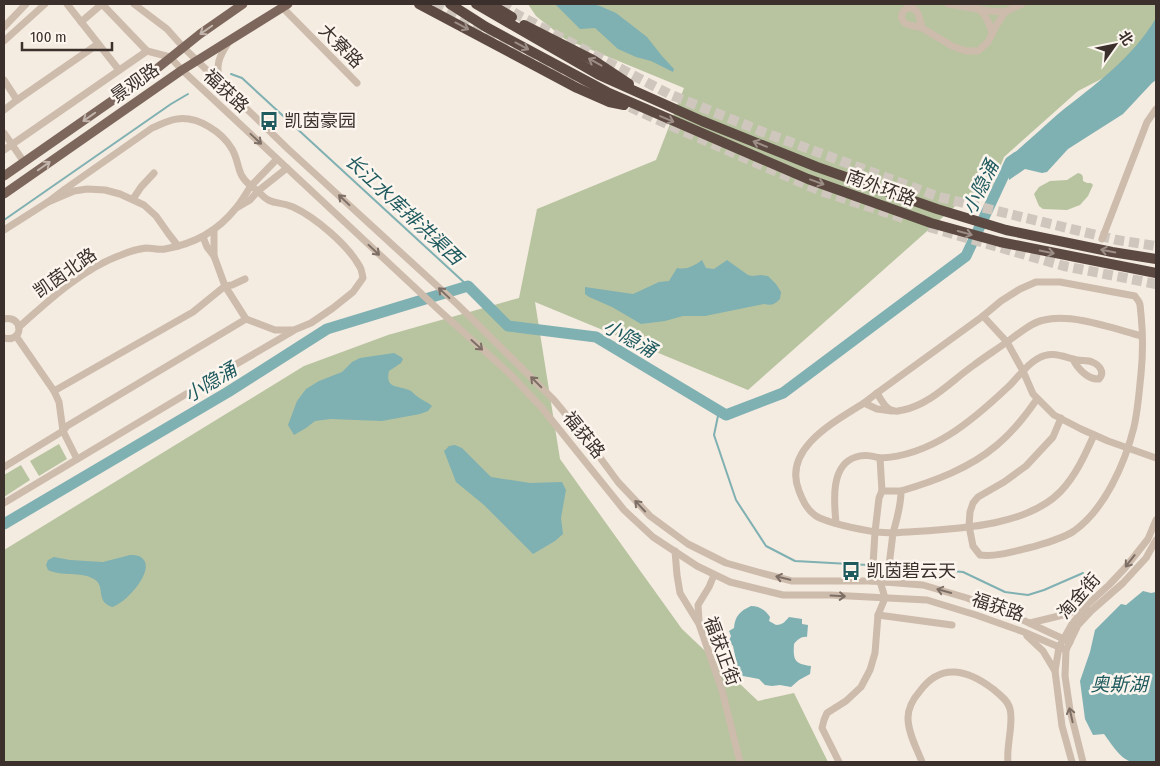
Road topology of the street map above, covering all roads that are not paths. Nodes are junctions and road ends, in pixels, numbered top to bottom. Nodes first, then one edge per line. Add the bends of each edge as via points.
1 (26, 4) edge
2 (45, 4) edge
3 (67, 4) edge
4 (102, 4) edge
5 (134, 4) edge
6 (243, 4) edge
7 (419, 4) edge
8 (450, 4) edge
9 (476, 4) edge
10 (490, 4) edge
11 (948, 4) edge
12 (1022, 4) edge
13 (285, 6) edge
14 (979, 9) junction
15 (1005, 12) junction
16 (81, 22) junction
17 (4, 26) edge
18 (923, 28) dead end
19 (992, 34) junction
20 (4, 41) edge
21 (228, 42) junction
22 (98, 44) junction
23 (183, 47) junction
24 (147, 52) junction
25 (170, 57) junction
26 (198, 61) junction
27 (119, 70) junction
28 (182, 70) junction
29 (4, 80) edge
30 (357, 83) dead end
31 (222, 84) junction
32 (651, 98) junction
33 (18, 100) junction
34 (644, 109) junction
35 (1156, 109) edge
36 (4, 110) edge
37 (4, 133) edge
38 (12, 144) junction
39 (4, 150) edge
40 (277, 159) junction
41 (24, 162) junction
42 (287, 168) junction
43 (154, 173) dead end
44 (4, 176) edge
45 (251, 186) junction
46 (258, 191) junction
47 (4, 194) edge
48 (133, 199) junction
49 (48, 202) junction
50 (236, 209) junction
51 (4, 230) edge
52 (214, 230) junction
53 (202, 237) junction
54 (1102, 239) dead end
55 (178, 246) junction
56 (214, 256) junction
57 (1156, 260) edge
58 (1156, 273) edge
59 (245, 279) dead end
60 (225, 286) junction
61 (983, 316) junction
62 (4, 319) edge
63 (246, 319) junction
64 (19, 327) junction
65 (294, 330) junction
66 (16, 336) junction
67 (1142, 336) junction
68 (4, 338) edge
69 (1007, 342) junction
70 (1073, 359) dead end
71 (1023, 371) junction
72 (54, 391) junction
73 (877, 393) junction
74 (1037, 399) junction
75 (864, 403) junction
76 (895, 411) junction
77 (1061, 418) junction
78 (63, 431) junction
79 (1094, 435) junction
80 (1128, 448) junction
81 (880, 458) junction
82 (1156, 458) edge
83 (77, 459) junction
84 (4, 467) edge
85 (882, 491) junction
86 (901, 491) junction
87 (4, 503) edge
88 (1156, 520) edge
89 (836, 523) junction
90 (969, 526) junction
91 (875, 532) junction
92 (893, 533) junction
93 (1156, 540) edge
94 (675, 551) junction
95 (714, 575) junction
96 (880, 581) junction
97 (885, 598) junction
98 (1088, 604) junction
99 (878, 615) junction
100 (1030, 623) junction
101 (699, 624) junction
102 (952, 625) dead end
103 (1024, 632) junction
104 (1067, 640) junction
105 (1063, 649) junction
106 (1055, 671) junction
107 (740, 762) edge
108 (839, 762) edge
109 (922, 762) edge
110 (1008, 762) edge
111 (1072, 762) edge
112 (1082, 762) edge

1 - 17 street
2 - 20 street
3 - 16 street
4 - 16 street
4 - 24 street
5 - 23 street via 167,29
6 -> 23 main road, 景观路
7 -> 34 highway via 577,88 609,102
8 -> 34 highway, 南外环路 via 486,27
9 - 32 highway, 南外环路 via 592,71
32 -> 10 highway via 606,68
11 - 14 street
12 - 15 street
13 - 21 main road, 景观路
13 - 30 street, 大寮路
14 - 15 street
14 - 19 street via 988,20
15 - 19 street
16 - 22 street
18 - 19 street via 966,51 978,51
21 - 26 main road, 景观路
21 - 31 street via 217,70
22 - 27 street
22 - 33 street
23 - 25 main road, 景观路
23 - 26 street, 福获路
24 - 25 street
24 - 27 street
25 - 28 street, 福获路
25 -> 41 main road, 景观路
26 - 28 main road, 景观路
26 - 31 street, 福获路
27 - 38 street
28 -> 40 street, 福获路
47 -> 28 main road, 景观路
29 - 33 street
96 -> 31 street, 福获路 via 792,580 726,563 688,544 650,516 618,482 554,400 458,305
57 -> 32 highway, 南外环路 via 1006,230 937,209 817,168
33 - 36 street
34 -> 58 highway, 南外环路 via 808,178 931,223 1000,242
35 - 54 street via 1147,122
37 - 38 street
38 - 39 street
38 - 41 street
40 - 42 street, 福获路
40 - 45 street
41 - 44 main road, 景观路
42 - 46 street
42 -> 94 street, 福获路 via 510,374 542,408 624,510 653,537
43 - 48 street
45 - 46 street
45 - 49 street via 239,172 232,150 214,130 190,120 178,119 152,128
45 - 50 street
46 - 50 street
46 - 65 street via 274,203 306,213 350,252 361,268 363,278 353,292 311,323
48 - 49 street via 105,190 87,189
48 - 55 street via 156,216
49 - 51 street
50 - 52 street
52 - 53 street, 凯茵北路
52 - 56 street
53 - 55 street, 凯茵北路
53 - 56 street
55 - 64 street, 凯茵北路 via 146,248 92,268
56 - 60 street
59 - 60 street
60 - 63 street
60 - 72 street via 193,312
61 - 67 street via 1020,289 1036,282 1060,282 1135,296 1140,303
61 - 69 street
61 - 73 street
62 - 64 street via 12,319
63 - 65 street via 275,330
63 - 78 street
64 - 66 street
65 - 83 street
66 - 68 street
66 - 72 street
67 - 69 street via 1099,324 1055,318 1042,320
67 - 80 street via 1138,400
69 - 71 street
69 - 76 street via 923,402
70 - 71 street via 1060,354 1050,355 1038,358
71 - 74 street
71 - 81 street via 979,414 947,436 906,455
72 - 78 street
73 - 75 street
73 - 76 street via 888,408
74 - 77 street
74 - 86 street via 998,445 942,478
75 - 76 street via 877,409
75 - 89 street via 808,444 795,470 797,487 809,511
77 - 79 street
77 - 90 street via 1053,437 1026,466 973,503
78 - 83 street
78 - 84 street
79 - 80 street
79 - 90 street via 1082,462 1062,490 1047,503 1006,520
80 - 82 street
80 - 90 street via 1100,504 1073,532 1053,541 990,556 980,555 973,546
81 - 85 street
81 - 89 street via 856,457 840,471 835,487
83 - 87 street
85 - 86 street
85 - 91 street
86 - 92 street
88 -> 98 street, 淘金街 via 1148,539 1125,568
89 - 91 street
90 - 92 street
91 - 92 street
91 - 96 street
92 - 96 street
93 - 104 street via 1146,558 1091,611
94 - 95 street, 福获路
94 - 101 street, 福获正街 via 680,593
95 -> 97 street, 福获路 via 783,595
95 - 101 street via 698,605
96 - 97 street
100 -> 96 street, 福获路 via 976,601 923,585
97 - 99 street
97 - 103 street, 福获路 via 927,600
98 - 100 street via 1067,614
98 - 104 street, 淘金街 via 1072,624
99 - 102 street
99 - 108 street via 870,670 861,686 827,713 824,720 822,728
100 - 104 street, 福获路
101 - 107 street, 福获正街 via 722,690
103 - 105 street, 福获路
103 - 106 street
104 - 105 street
105 - 106 street, 淘金街
112 -> 105 street via 1070,710
106 - 111 street, 淘金街 via 1062,726
109 - 110 street via 908,720 909,708 924,684 948,672 960,672 986,683 1005,700 1011,721

